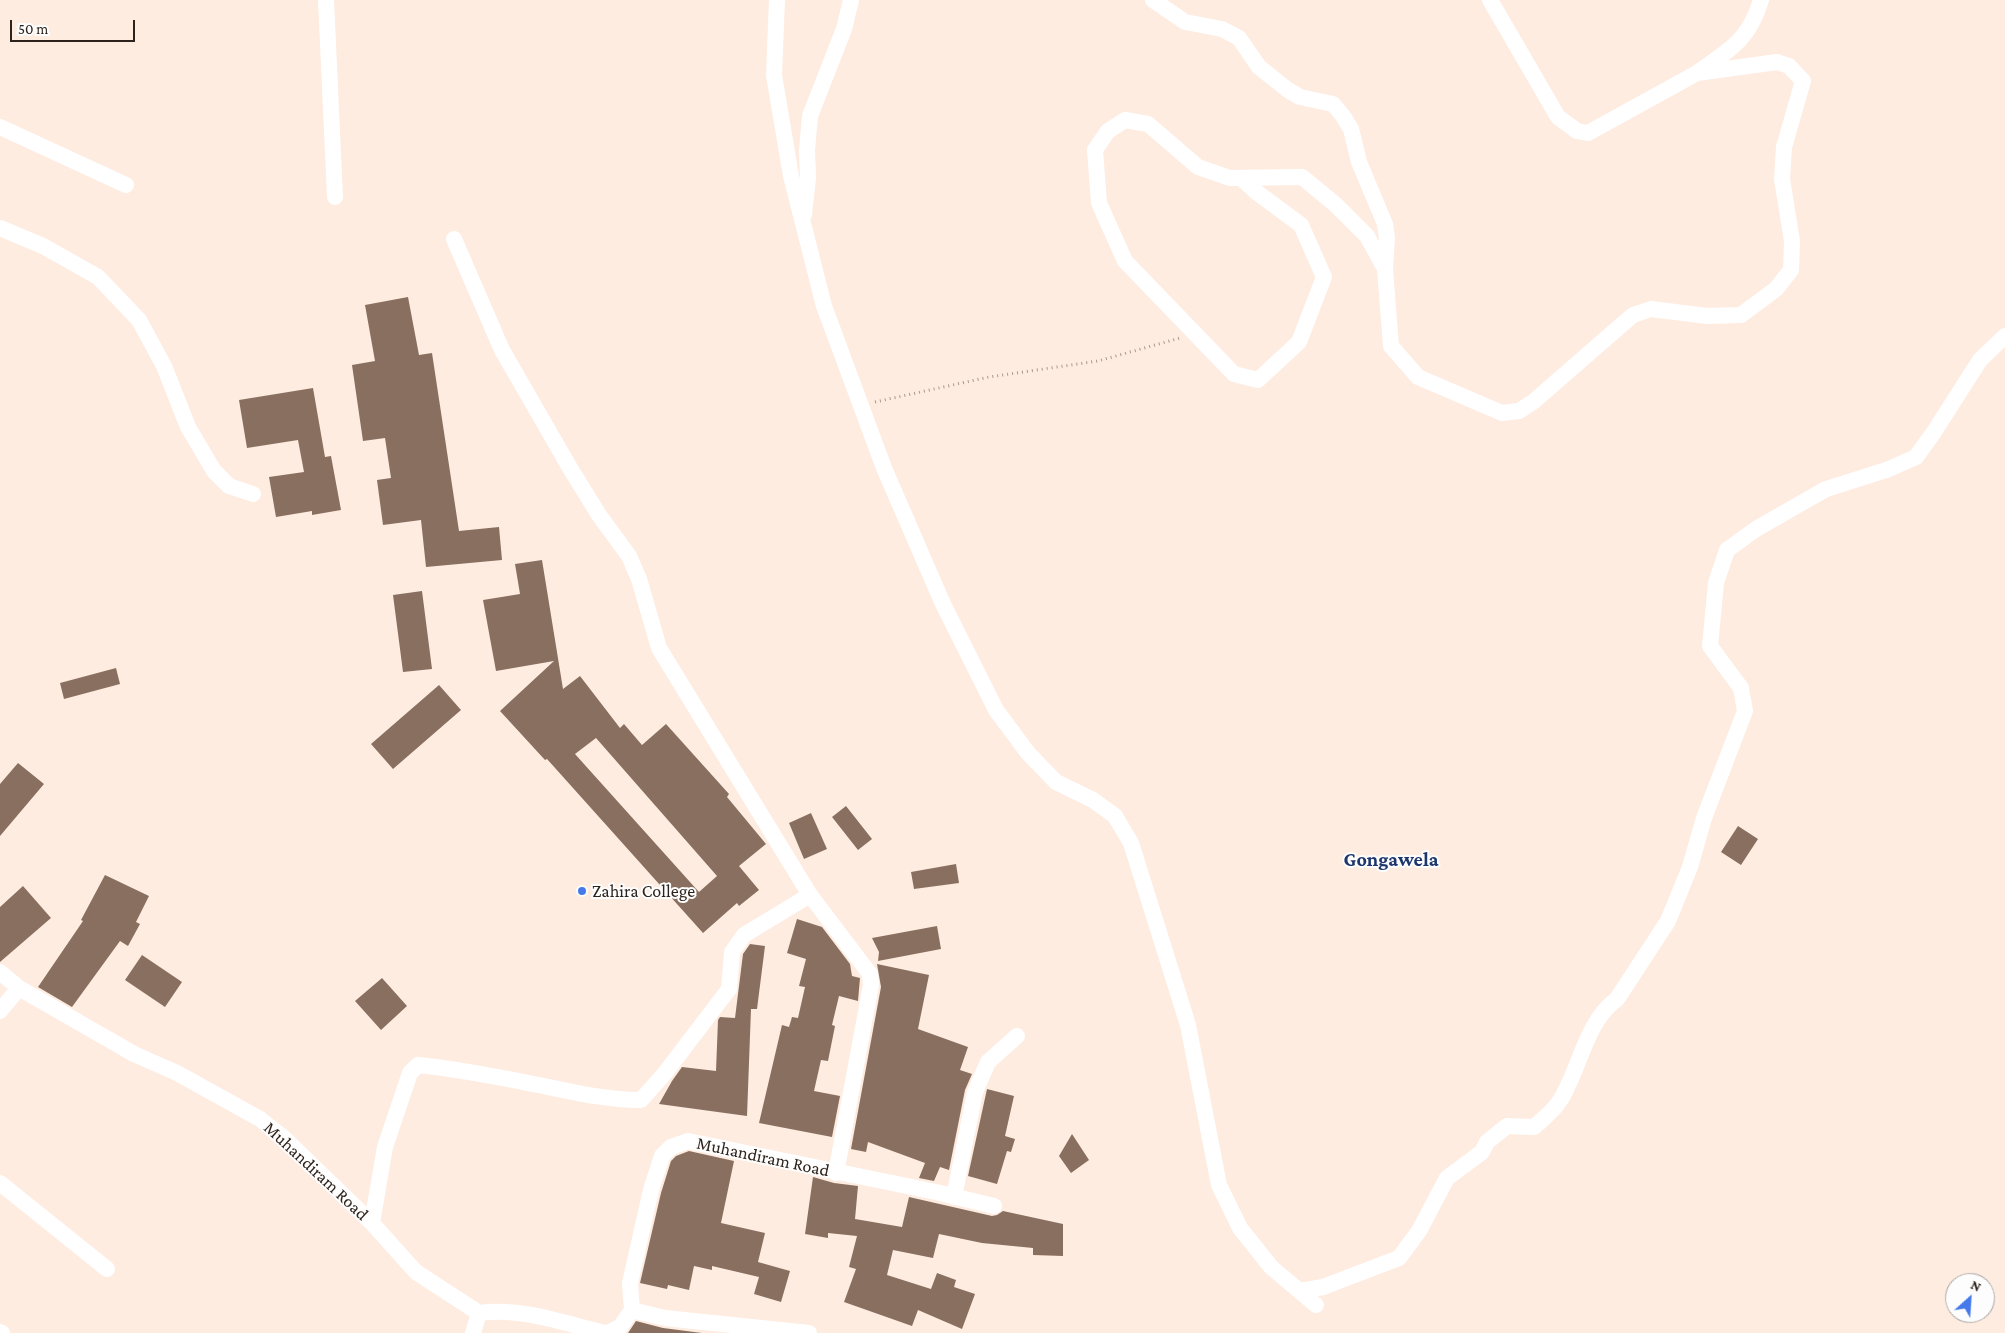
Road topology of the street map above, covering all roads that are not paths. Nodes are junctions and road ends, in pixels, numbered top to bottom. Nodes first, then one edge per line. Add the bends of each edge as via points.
1 (326, 0) edge
2 (777, 0) edge
3 (851, 0) edge
4 (1153, 0) edge
5 (1490, 0) edge
6 (1761, 0) edge
7 (1696, 73) junction
8 (0, 127) edge
9 (1241, 178) junction
10 (126, 185) dead end
11 (335, 197) dead end
12 (803, 224) junction
13 (0, 228) edge
14 (454, 239) dead end
15 (1385, 269) junction
16 (2005, 336) edge
17 (253, 494) dead end
18 (810, 895) junction
19 (0, 972) edge
20 (19, 988) junction
21 (0, 1011) edge
22 (1016, 1036) dead end
23 (836, 1172) junction
24 (0, 1183) edge
25 (954, 1197) junction
26 (994, 1206) dead end
27 (372, 1223) junction
28 (107, 1269) dead end
29 (1300, 1291) junction
30 (1316, 1304) dead end
31 (632, 1310) junction
32 (478, 1313) junction
33 (473, 1333) edge
34 (606, 1333) edge
35 (809, 1333) edge

1 - 11 street
2 - 12 street via 774,75 791,176
3 - 12 street via 844,29 810,116
4 - 15 street via 1185,22 1222,29 1239,38 1259,67 1288,90 1300,97 1332,104 1343,116 1351,128 1358,162 1385,224
5 - 7 street via 1558,117 1577,131 1588,133
6 - 7 street via 1755,18 1738,44
7 - 15 street via 1777,62 1789,66 1803,81 1784,147 1782,179 1792,241 1790,270 1776,290 1741,315 1707,316 1651,309 1633,315 1533,402 1519,411 1502,413 1418,377 1391,346
8 - 10 street
9 - 9 street via 1301,225 1324,277 1299,342 1258,380 1234,374 1125,261 1099,203 1095,150 1108,132 1125,120 1148,124 1198,167 1230,178
9 - 15 street via 1302,177 1367,236
12 - 29 street via 824,306 884,468 939,595 996,710 1028,753 1056,782 1093,800 1115,816 1131,843 1188,1025 1219,1185 1240,1228 1271,1267
13 - 17 street via 43,246 98,277 139,320 164,366 188,427 214,471 229,486
14 - 18 street via 502,350 570,468 629,556 659,648
16 - 29 street via 1980,360 1916,457 1826,489 1756,529 1727,550 1716,583 1710,646 1741,688 1745,711 1668,921 1617,999 1605,1007 1561,1101 1534,1127 1507,1126 1487,1142 1482,1152 1447,1178 1420,1232 1399,1258 1332,1284
18 - 23 street via 870,974 871,985
18 - 27 street via 744,935 732,952 729,988 641,1100 586,1095 458,1069 418,1065 410,1074 385,1147
19 - 20 street, Muhandiram Road
20 - 21 street
20 - 27 street, Muhandiram Road via 134,1054 177,1073 260,1119
22 - 25 street via 988,1062 975,1092
23 - 25 street, Muhandiram Road
23 - 31 street, Muhandiram Road via 688,1141 671,1147 662,1156 651,1190 630,1283
24 - 28 street
25 - 26 street, Muhandiram Road
27 - 32 street, Muhandiram Road via 416,1272
29 - 30 street
31 - 34 street via 620,1327
31 - 35 street via 665,1318
32 - 33 street
32 - 34 street via 497,1311 545,1318

